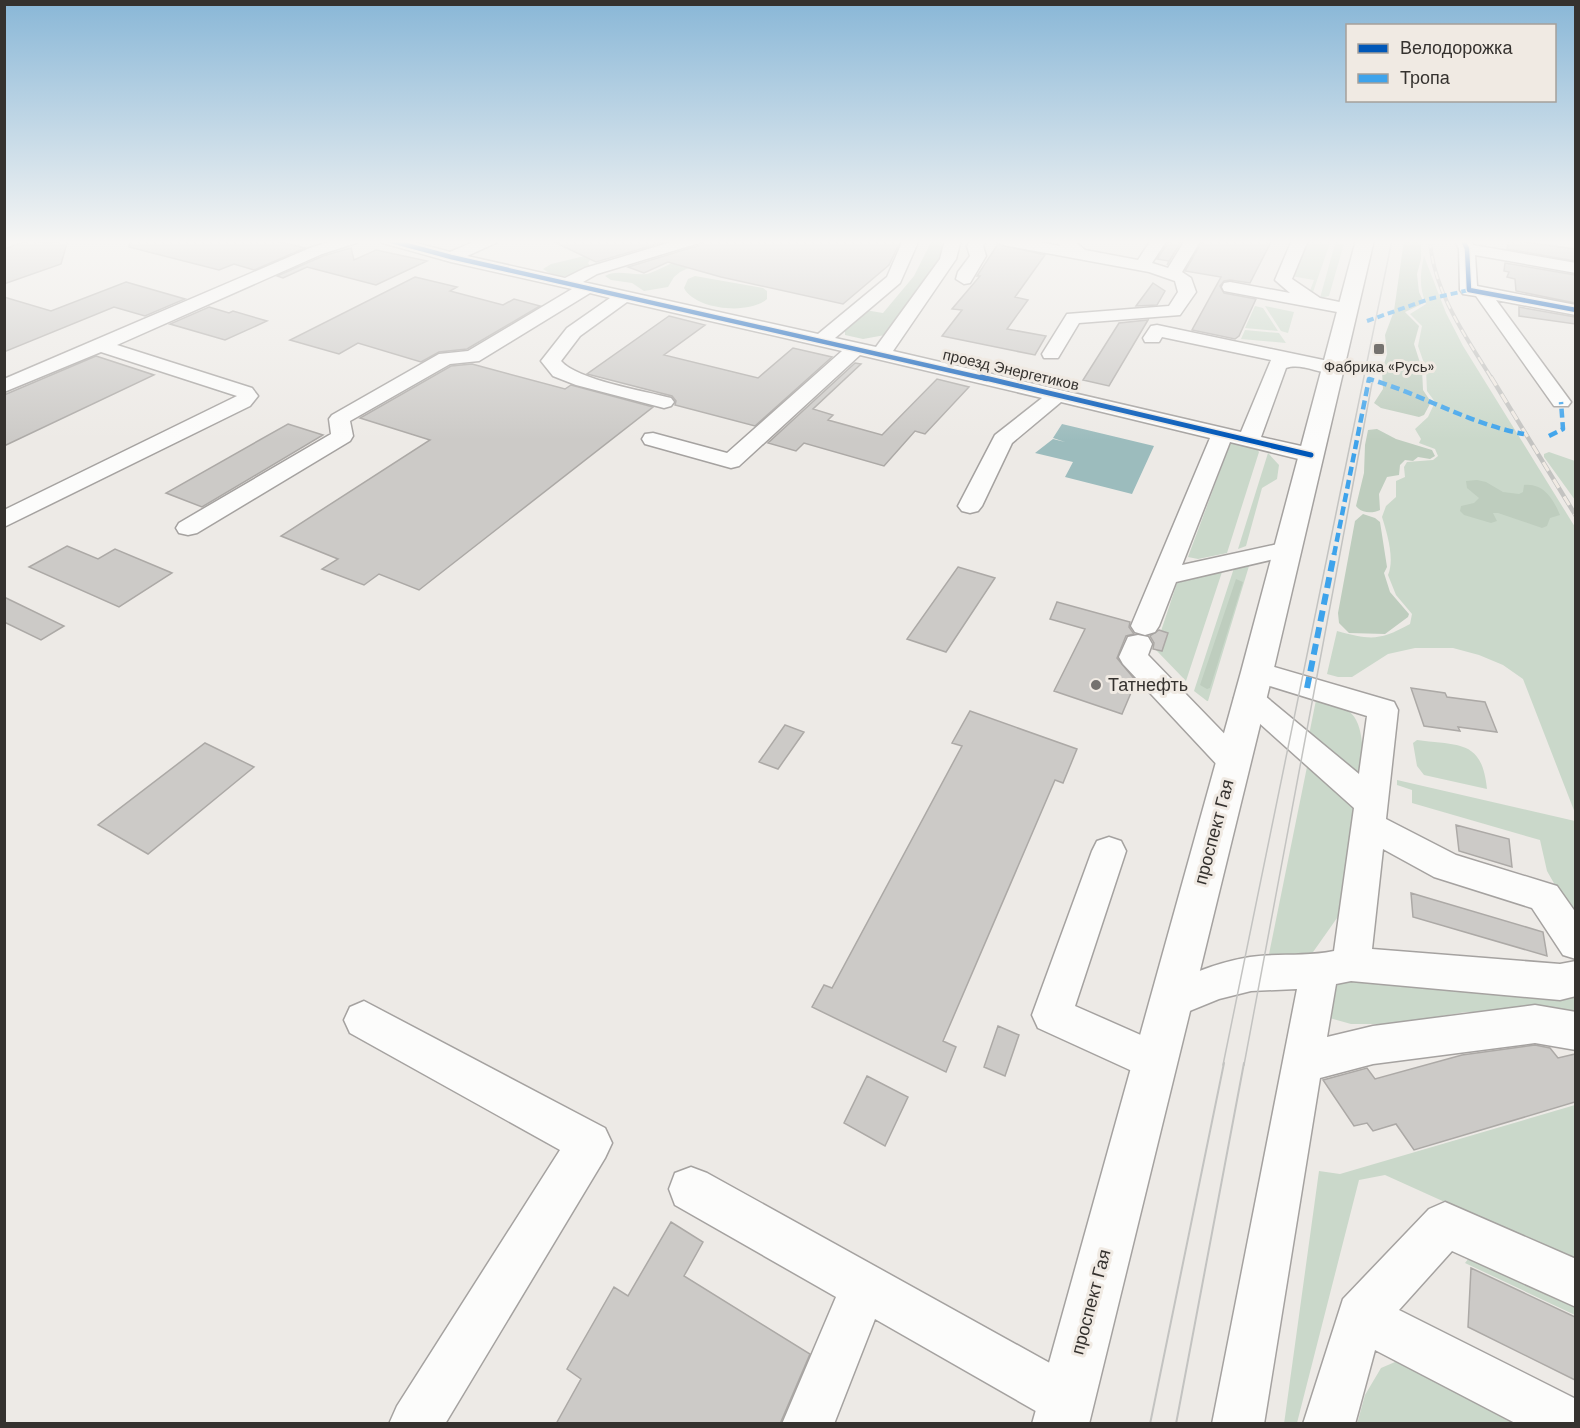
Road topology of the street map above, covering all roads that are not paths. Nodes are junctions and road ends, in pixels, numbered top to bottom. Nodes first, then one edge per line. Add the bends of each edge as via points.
1 (1331, 306) edge
2 (189, 307) edge
3 (546, 307) edge
4 (608, 307) edge
5 (673, 307) edge
6 (861, 307) edge
7 (914, 307) edge
8 (1177, 307) edge
9 (1487, 307) edge
10 (1557, 307) edge
11 (1575, 310) edge
12 (1152, 338) dead end
13 (822, 340) junction
14 (99, 345) junction
15 (856, 348) junction
16 (881, 354) junction
17 (1051, 354) dead end
18 (1292, 360) junction
19 (1333, 368) junction
20 (4, 386) edge
21 (1058, 395) junction
22 (664, 402) dead end
23 (1561, 402) dead end
24 (1223, 434) junction
25 (653, 439) dead end
26 (1249, 440) junction
27 (1311, 454) junction
28 (970, 506) dead end
29 (4, 520) edge
30 (188, 528) dead end
31 (1287, 549) junction
32 (1164, 577) junction
33 (1253, 685) junction
34 (1232, 761) junction
35 (1370, 814) junction
36 (1109, 851) dead end
37 (1575, 943) edge
38 (1335, 968) junction
39 (1575, 978) edge
40 (1170, 1001) junction
41 (364, 1020) dead end
42 (1575, 1031) edge
43 (1154, 1061) junction
44 (1302, 1063) junction
45 (691, 1189) dead end
46 (1575, 1283) edge
47 (864, 1286) junction
48 (1360, 1316) junction
49 (1063, 1412) edge
50 (415, 1424) edge
51 (808, 1424) edge
52 (1238, 1424) edge
53 (1329, 1424) edge
54 (1570, 1424) edge

1 - 19 main road, проспект Гая
2 - 14 street
3 - 30 street via 472,357 446,358 339,419 342,436
4 - 22 street via 570,335 551,361 560,372 583,381
5 - 13 street, проезд Энергетиков
6 - 13 street
7 - 16 street
8 - 17 street via 1174,311 1073,318
9 - 23 street
10 - 11 street
12 - 18 street via 1157,330
13 - 15 street, проезд Энергетиков
14 - 20 street
14 - 29 street via 248,396 243,402
15 - 16 street, проезд Энергетиков
15 - 25 street via 731,461
16 - 21 street, проезд Энергетиков
18 - 19 street
18 - 26 street via 1278,364
19 - 27 main road, проспект Гая
21 - 24 street, проезд Энергетиков
21 - 28 street via 1003,440
24 - 26 street, проезд Энергетиков
24 - 32 street
26 - 27 street, проезд Энергетиков
27 - 31 main road, проспект Гая
31 - 32 street
31 - 33 main road, проспект Гая
32 - 34 street via 1133,657
33 - 34 main road, проспект Гая
33 - 35 street
33 - 35 street via 1383,711
34 - 40 main road, проспект Гая
35 - 37 street via 1446,867 1544,897
35 - 38 street
36 - 43 street via 1052,1015
38 - 39 street via 1560,982
38 - 40 street via 1251,974 1216,982
38 - 44 street
40 - 43 main road, проспект Гая
41 - 50 street via 590,1143
42 - 44 street via 1535,1024 1373,1045
43 - 49 main road, проспект Гая
44 - 52 street
45 - 47 street
46 - 48 street via 1445,1225
47 - 49 street
47 - 51 street
48 - 53 street
48 - 54 street

